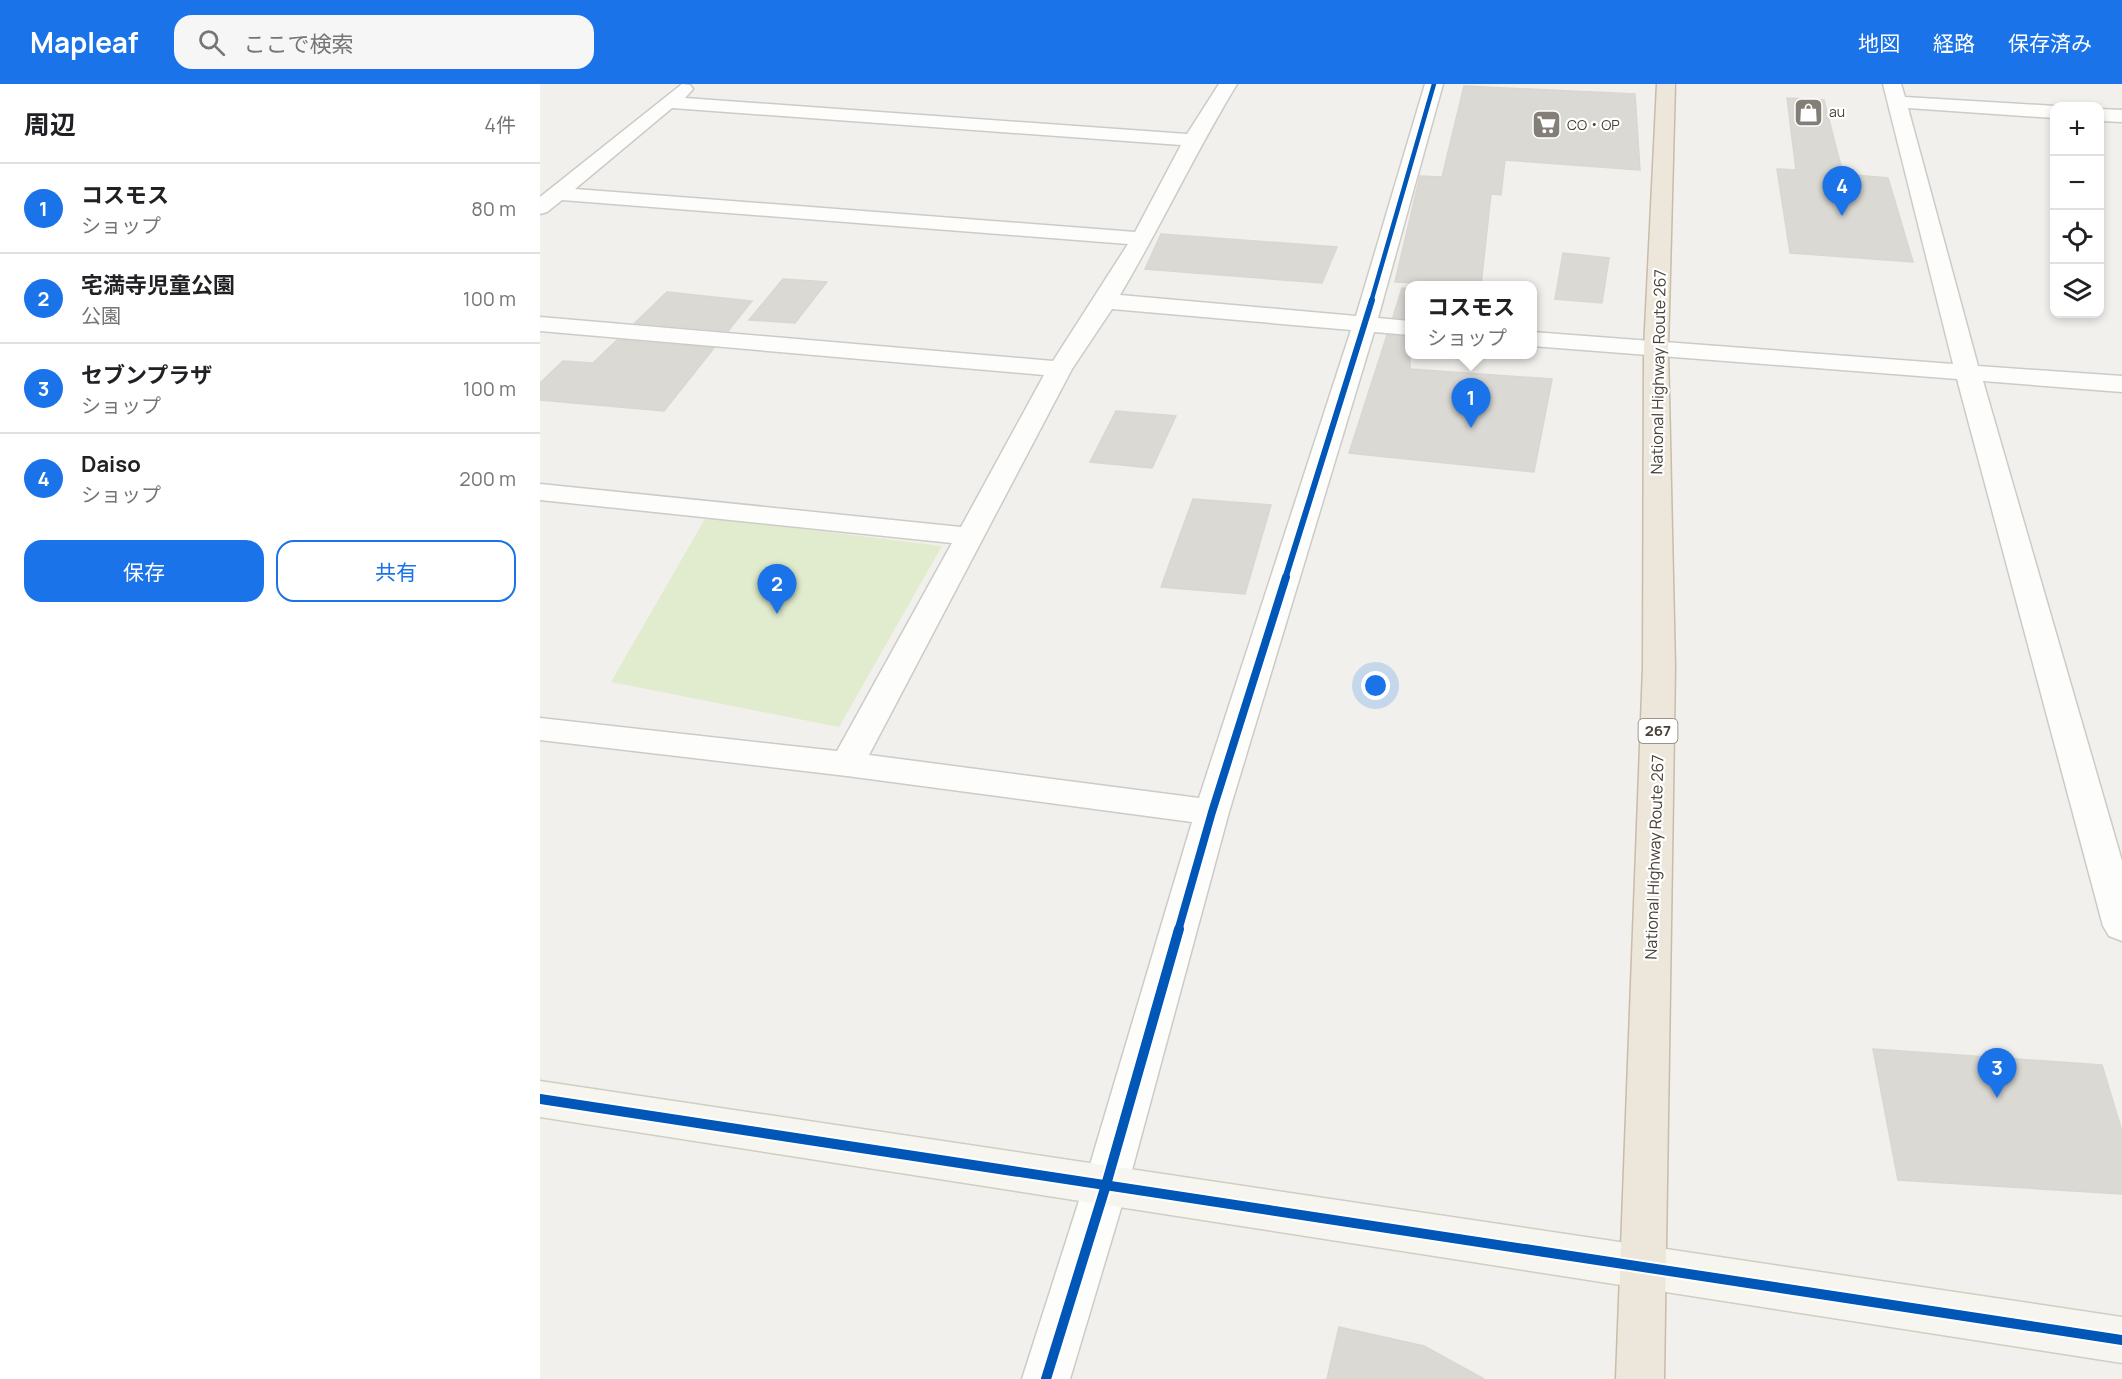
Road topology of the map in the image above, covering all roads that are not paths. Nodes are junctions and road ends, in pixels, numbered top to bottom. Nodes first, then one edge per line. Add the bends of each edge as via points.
1 (690, 84) edge
2 (1228, 84) edge
3 (1434, 84) edge
4 (1666, 84) edge
5 (1895, 93) edge
6 (668, 102) junction
7 (2050, 111) edge
8 (2104, 116) edge
9 (2121, 118) edge
10 (1193, 140) junction
11 (559, 194) junction
12 (540, 208) edge
13 (1142, 239) junction
14 (1106, 301) junction
15 (540, 324) edge
16 (1365, 324) junction
17 (1405, 328) edge
18 (1537, 339) edge
19 (1656, 349) junction
20 (1060, 369) junction
21 (1968, 373) junction
22 (2122, 384) edge
23 (540, 492) edge
24 (970, 536) junction
25 (540, 729) edge
26 (848, 764) junction
27 (1212, 812) junction
28 (2122, 923) edge
29 (540, 1099) edge
30 (1106, 1185) junction
31 (1642, 1267) junction
32 (2122, 1340) edge
33 (1046, 1379) edge
34 (1641, 1379) edge

1 - 6 street
2 - 10 street
3 - 16 street
4 - 19 highway, National Highway Route 267 / 267
5 - 7 street
5 - 21 street
6 - 10 street
6 - 11 street
8 - 9 street
10 - 13 street
11 - 12 street
11 - 13 street
13 - 14 street
14 - 16 street
14 - 20 street
15 - 20 street
16 - 17 street
16 - 27 street
18 - 19 street
19 - 21 street
19 - 31 highway, National Highway Route 267 / 267 via 1659,668
20 - 24 street
21 - 22 street
21 - 28 street
23 - 24 street
24 - 26 street
25 - 26 street
26 - 27 street
27 - 30 street
29 - 30 street
30 - 31 street
30 - 33 street
31 - 32 street
31 - 34 highway, National Highway Route 267 / 267

